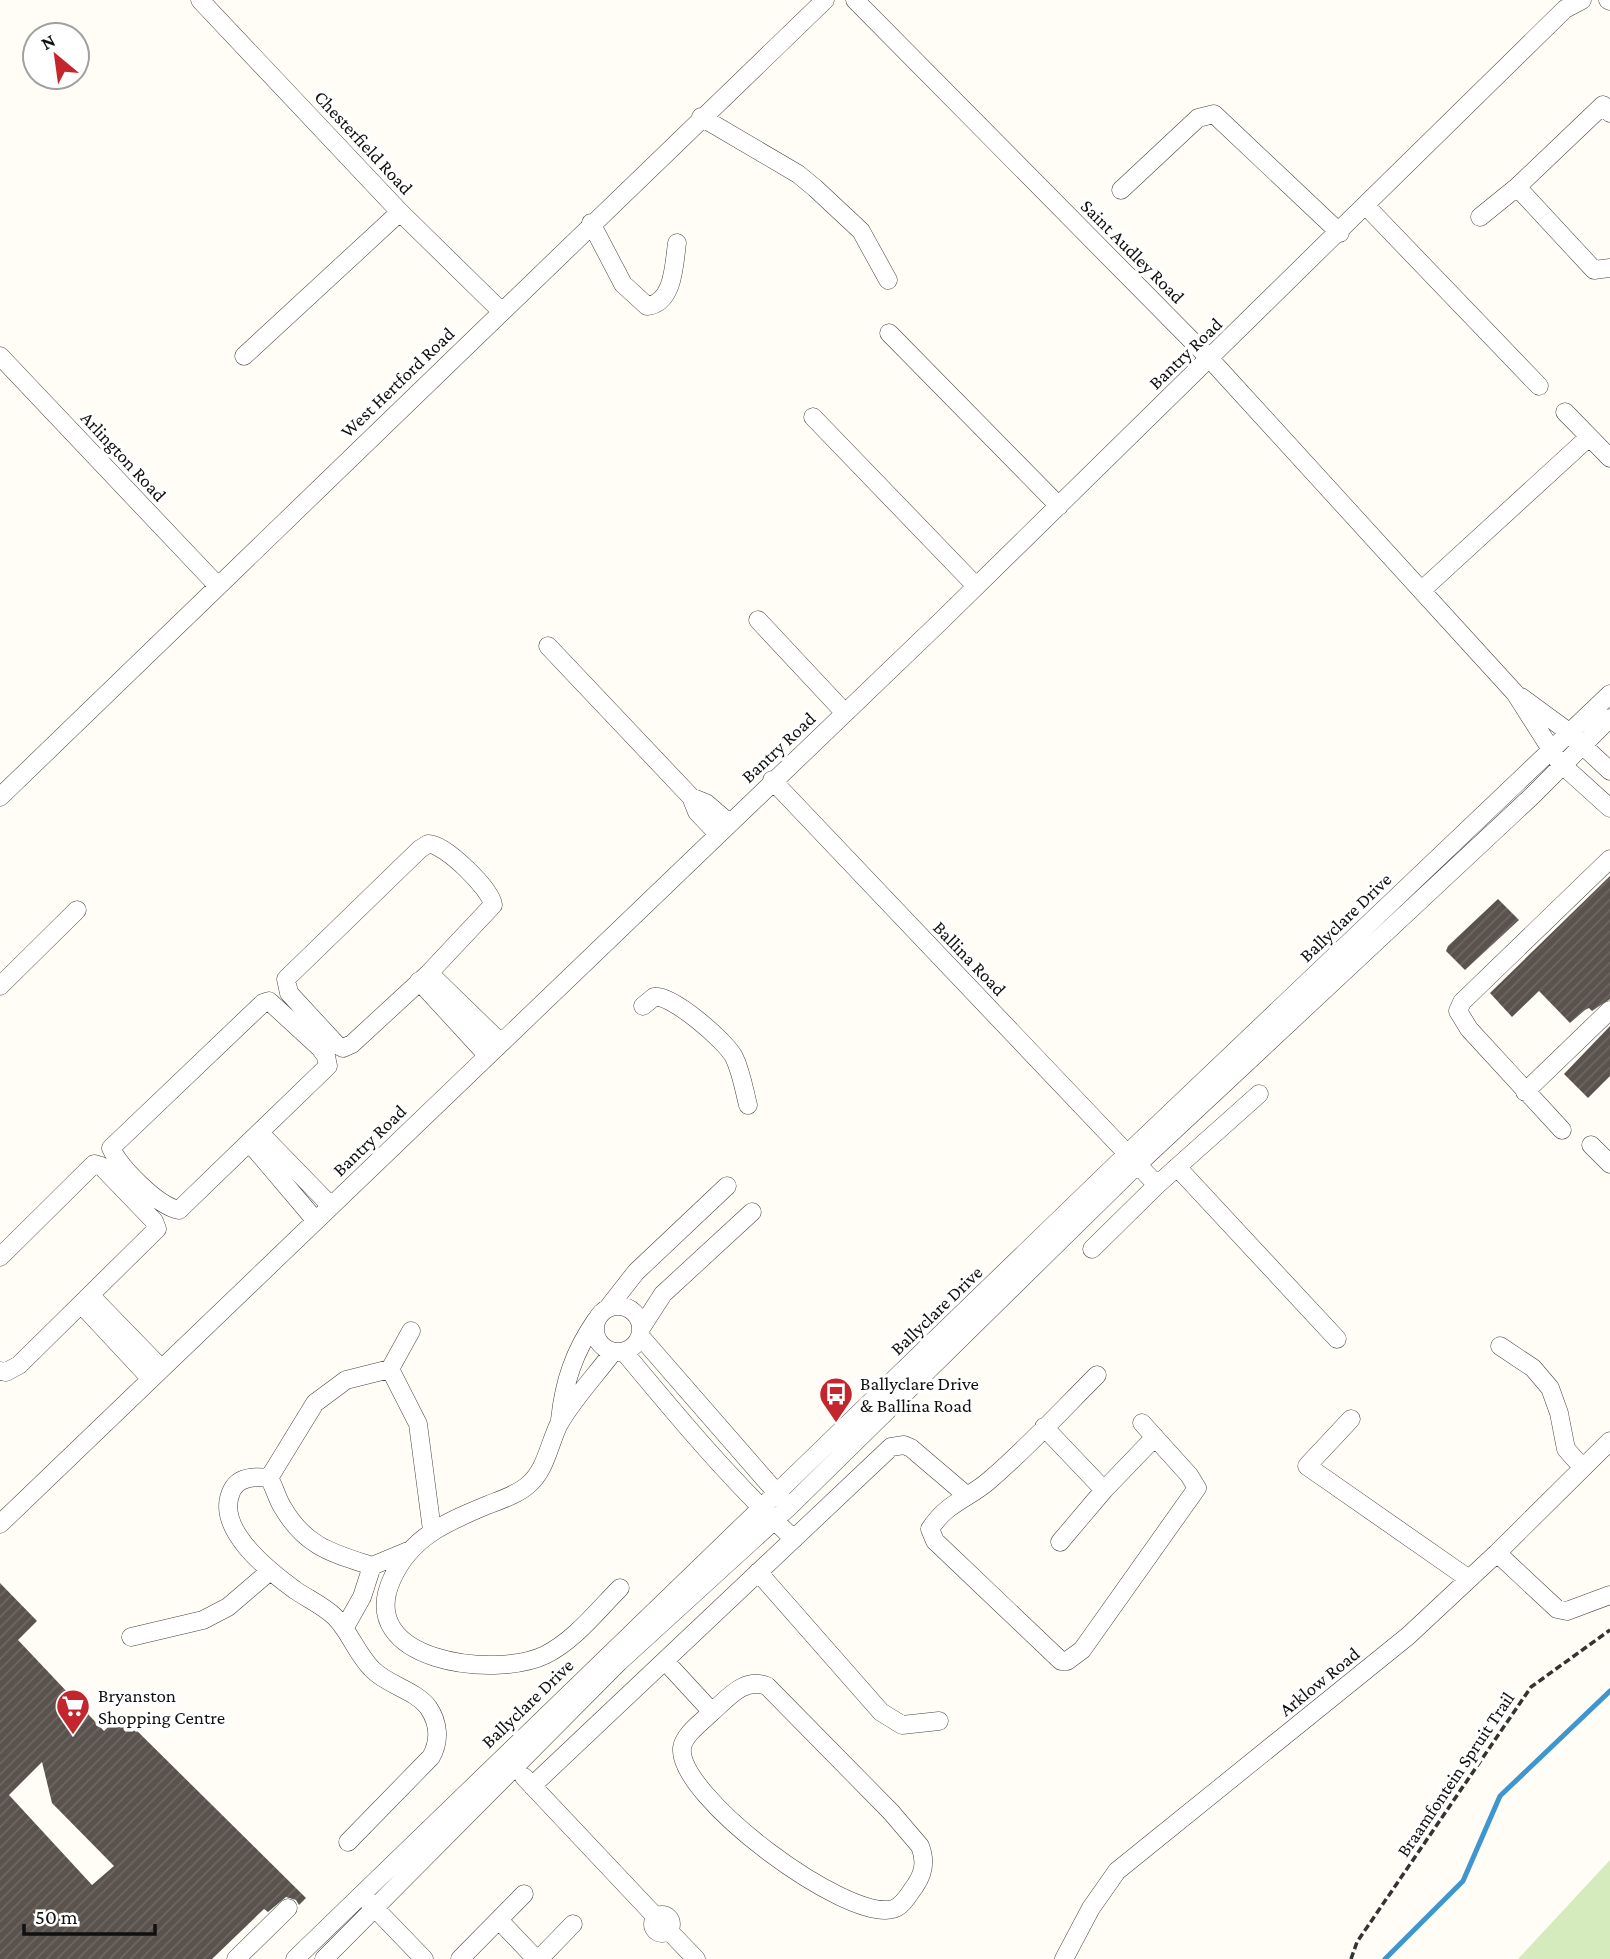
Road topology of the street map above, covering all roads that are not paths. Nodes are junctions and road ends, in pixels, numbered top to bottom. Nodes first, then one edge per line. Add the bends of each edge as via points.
1 (200, 0) edge
2 (825, 0) edge
3 (855, 0) edge
4 (1582, 0) edge
5 (1608, 106) edge
6 (701, 117) junction
7 (1517, 187) junction
8 (1121, 190) dead end
9 (1367, 207) junction
10 (400, 212) junction
11 (1480, 217) dead end
12 (591, 223) junction
13 (1340, 233) junction
14 (677, 243) dead end
15 (1610, 268) edge
16 (888, 280) dead end
17 (500, 311) junction
18 (889, 333) dead end
19 (0, 356) edge
20 (244, 356) dead end
21 (1210, 359) junction
22 (1539, 386) dead end
23 (1565, 412) dead end
24 (813, 417) dead end
25 (1589, 437) junction
26 (1610, 458) edge
27 (1059, 506) junction
28 (217, 585) junction
29 (976, 586) junction
30 (1422, 590) junction
31 (758, 620) dead end
32 (548, 646) dead end
33 (1515, 693) junction
34 (1610, 694) edge
35 (845, 713) junction
36 (1610, 718) edge
37 (1569, 732) junction
38 (1583, 747) junction
39 (1550, 749) junction
40 (1562, 766) junction
41 (1610, 771) edge
42 (772, 780) junction
43 (0, 797) edge
44 (1610, 808) edge
45 (722, 828) junction
46 (1610, 859) edge
47 (77, 910) dead end
48 (3, 977) edge
49 (424, 977) junction
50 (643, 1006) dead end
51 (1610, 1010) edge
52 (493, 1048) junction
53 (1525, 1092) junction
54 (1259, 1094) dead end
55 (748, 1105) dead end
56 (1562, 1130) dead end
57 (254, 1138) junction
58 (1591, 1145) dead end
59 (1132, 1159) junction
60 (1610, 1164) edge
61 (1177, 1167) junction
62 (1157, 1185) junction
63 (727, 1186) dead end
64 (331, 1206) junction
65 (752, 1212) dead end
66 (316, 1221) junction
67 (1092, 1250) dead end
68 (0, 1257) edge
69 (87, 1301) junction
70 (601, 1314) junction
71 (411, 1331) dead end
72 (641, 1332) junction
73 (1337, 1339) dead end
74 (1500, 1346) dead end
75 (619, 1352) junction
76 (390, 1369) junction
77 (0, 1371) edge
78 (156, 1374) junction
79 (1097, 1376) dead end
80 (1351, 1419) dead end
81 (1142, 1423) dead end
82 (560, 1424) junction
83 (1044, 1427) junction
84 (1155, 1437) junction
85 (1610, 1441) edge
86 (1583, 1467) junction
87 (269, 1478) junction
88 (1104, 1490) junction
89 (965, 1494) junction
90 (783, 1500) junction
91 (767, 1515) junction
92 (0, 1523) edge
93 (811, 1524) junction
94 (432, 1530) junction
95 (794, 1539) junction
96 (1060, 1542) dead end
97 (408, 1551) junction
98 (1497, 1553) junction
99 (372, 1566) junction
100 (270, 1571) junction
101 (758, 1572) junction
102 (1469, 1579) junction
103 (620, 1588) dead end
104 (1610, 1595) edge
105 (345, 1628) junction
106 (131, 1637) dead end
107 (666, 1661) junction
108 (712, 1712) junction
109 (939, 1721) dead end
110 (508, 1761) junction
111 (532, 1786) junction
112 (348, 1842) dead end
113 (524, 1894) dead end
114 (369, 1902) junction
115 (288, 1908) dead end
116 (499, 1920) junction
117 (573, 1924) dead end
118 (236, 1959) edge
119 (295, 1959) edge
120 (324, 1959) edge
121 (424, 1959) edge
122 (460, 1959) edge
123 (537, 1959) edge
124 (696, 1959) edge
125 (1064, 1959) edge

1 - 10 street, Chesterfield Road
2 - 6 street, West Hertford Road
3 - 21 street, Saint Audley Road
4 - 9 street, Bantry Road via 1565,9
5 - 7 street
6 - 12 street, West Hertford Road
6 - 16 street via 815,188 861,231
7 - 11 street
7 - 15 street via 1594,270
8 - 13 street via 1198,118 1214,114
9 - 13 street, Bantry Road
9 - 22 street
10 - 17 street, Chesterfield Road
10 - 20 street
12 - 14 street via 623,284 648,306 661,300 670,287
12 - 17 street, West Hertford Road
13 - 21 street, Bantry Road
17 - 28 street, West Hertford Road
18 - 27 street
19 - 28 street, Arlington Road
21 - 27 street, Bantry Road
21 - 30 street, Saint Audley Road
23 - 25 street
24 - 29 street
25 - 26 street
25 - 30 street
27 - 29 street, Bantry Road
28 - 43 street, West Hertford Road
29 - 35 street, Bantry Road
30 - 33 street, Saint Audley Road
31 - 35 street
32 - 45 street via 691,797 706,803
33 - 37 street, Saint Audley Road
33 - 39 street, Saint Audley Road
34 - 37 street, Ballyclare Drive
35 - 42 street, Bantry Road
36 - 38 street, Ballyclare Drive
37 - 38 street, Saint Audley Road
37 - 39 street, Ballyclare Drive
38 - 40 street, Ballyclare Drive
38 - 41 street, Saint Audley Road
39 - 40 street, Saint Audley Road
39 - 59 street, Ballyclare Drive
40 - 44 street, Saint Audley Road
40 - 59 street, Ballyclare Drive
42 - 45 street, Bantry Road
42 - 59 street, Ballina Road
45 - 52 street, Bantry Road
46 - 53 street via 1462,1002 1458,1011
47 - 48 street
49 - 49 street via 352,1044 342,1048 284,983 420,849 436,844 488,892 493,905
49 - 52 street
50 - 55 street via 654,997 667,998 716,1036 735,1059
51 - 53 street
52 - 64 street, Bantry Road
53 - 56 street
54 - 61 street
57 - 57 street via 178,1210 165,1207 111,1148 269,1001 320,1048 328,1066
57 - 64 street
57 - 66 street
58 - 60 street
59 - 62 street, Ballina Road
59 - 90 street, Ballyclare Drive
61 - 62 street
61 - 73 street
62 - 67 street
63 - 70 street via 636,1272
64 - 66 street, Bantry Road
65 - 72 street via 663,1294
66 - 78 street, Bantry Road
68 - 69 street via 88,1168 101,1166 157,1229
69 - 77 street via 19,1365
69 - 78 street
70 - 72 street via 614,1306 629,1309 636,1314
70 - 75 street via 595,1335 598,1342
70 - 82 street via 579,1345 564,1384
71 - 76 street
72 - 75 street via 637,1343
72 - 90 street
74 - 86 street via 1533,1368 1550,1388 1566,1449
75 - 82 street
75 - 91 street
76 - 87 street via 346,1380 315,1403
76 - 94 street via 418,1424
78 - 92 street, Bantry Road
79 - 83 street
80 - 102 street via 1307,1466
81 - 84 street
82 - 94 street via 547,1457 528,1485
83 - 88 street
83 - 89 street via 990,1480
84 - 88 street
84 - 89 street via 1197,1488 1082,1650 1067,1661 1055,1656 932,1538 932,1525
85 - 86 street, Arklow Road
86 - 98 street, Arklow Road
87 - 99 street via 281,1506 319,1549
87 - 100 street via 236,1483 228,1511 245,1547
88 - 96 street
89 - 93 street via 911,1448 895,1444
90 - 91 street, Ballyclare Drive
90 - 93 street
91 - 95 street
91 - 110 street, Ballyclare Drive via 619,1662
93 - 95 street
94 - 97 street
95 - 101 street
97 - 99 street
97 - 103 street via 392,1579 386,1614 402,1640 433,1658 498,1665 544,1656 565,1643
98 - 102 street, Arklow Road
98 - 104 street via 1557,1609 1567,1611
99 - 105 street
100 - 105 street via 333,1614
100 - 106 street via 228,1607 203,1620
101 - 107 street
101 - 109 street via 881,1712 902,1726
102 - 125 street, Arklow Road via 1408,1636 1117,1871
105 - 112 street via 371,1668 423,1702 436,1725 437,1737 431,1757
107 - 108 street
107 - 111 street
108 - 108 street via 744,1686 767,1686 920,1846 924,1866 904,1902 883,1909 829,1891 763,1849 731,1820 693,1778 682,1752 684,1740
110 - 111 street
110 - 114 street, Ballyclare Drive
111 - 124 street
113 - 116 street
114 - 119 street, Ballyclare Drive
114 - 120 street, Ballyclare Drive
114 - 121 street
115 - 118 street
116 - 122 street
116 - 123 street
117 - 123 street

